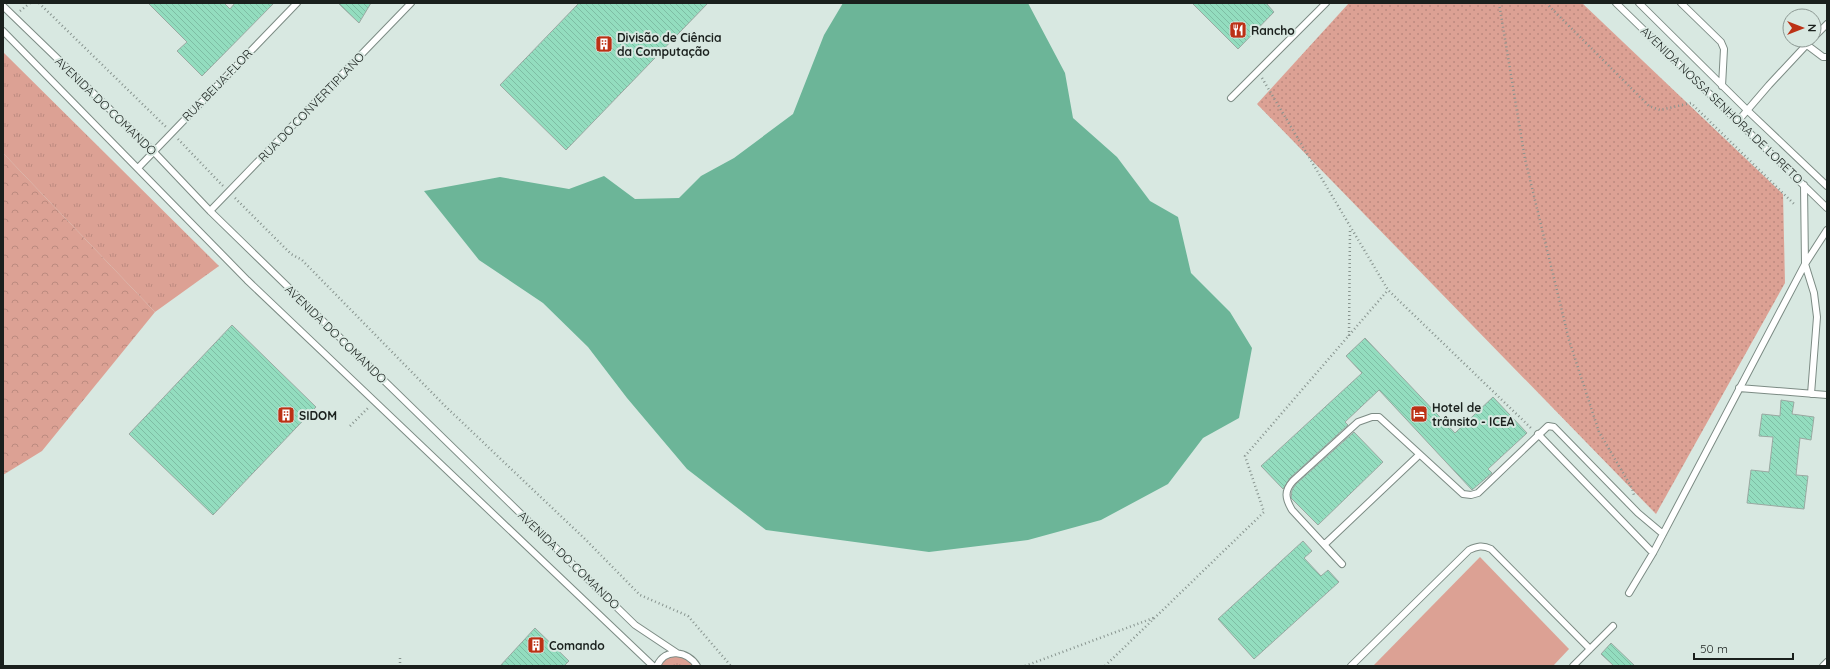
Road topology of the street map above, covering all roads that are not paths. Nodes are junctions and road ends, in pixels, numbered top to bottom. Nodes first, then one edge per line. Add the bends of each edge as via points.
1 (297, 3) edge
2 (412, 3) edge
3 (1326, 3) edge
4 (1616, 3) edge
5 (1639, 3) edge
6 (1681, 3) edge
7 (3, 6) edge
8 (3, 31) edge
9 (1804, 48) edge
10 (1815, 48) edge
11 (1827, 57) edge
12 (1722, 86) junction
13 (1232, 98) dead end
14 (1747, 110) junction
15 (1738, 121) junction
16 (154, 152) junction
17 (138, 168) junction
18 (1804, 185) junction
19 (1827, 186) edge
20 (1827, 208) edge
21 (210, 211) junction
22 (1827, 230) edge
23 (1805, 264) junction
24 (1739, 388) junction
25 (1811, 394) junction
26 (1827, 395) edge
27 (1538, 434) junction
28 (1419, 455) junction
29 (1663, 534) junction
30 (1325, 544) junction
31 (1653, 553) junction
32 (1342, 564) dead end
33 (1629, 593) dead end
34 (1613, 626) dead end
35 (1590, 649) junction
36 (678, 653) junction
37 (1827, 662) edge
38 (653, 666) edge
39 (657, 666) edge
40 (697, 666) edge
41 (1351, 666) edge
42 (1573, 666) edge
43 (1823, 666) edge

1 - 16 lane, RUA BEIJA-FLOR
2 - 21 lane, RUA DO CONVERTIPLANO
3 - 13 lane
4 - 15 lane, AVENIDA NOSSA SENHORA DE LORETO
5 - 12 lane, AVENIDA NOSSA SENHORA DE LORETO
6 - 12 lane via 1721,42 1724,49
7 - 16 lane, AVENIDA DO COMANDO
8 - 17 lane, AVENIDA DO COMANDO
9 - 14 lane
10 - 11 lane via 1823,57
12 - 14 lane, AVENIDA NOSSA SENHORA DE LORETO
14 - 15 lane
14 - 19 lane, AVENIDA NOSSA SENHORA DE LORETO
15 - 18 lane, AVENIDA NOSSA SENHORA DE LORETO
16 - 17 lane, RUA BEIJA-FLOR
16 - 21 lane, AVENIDA DO COMANDO
17 - 38 lane, AVENIDA DO COMANDO via 247,280
18 - 20 lane, AVENIDA NOSSA SENHORA DE LORETO
18 - 23 lane
21 - 36 lane, AVENIDA DO COMANDO via 635,625
22 - 23 lane
23 - 24 lane
23 - 25 lane via 1814,293 1817,318
24 - 25 lane
24 - 29 lane
25 - 26 lane
27 - 28 lane via 1478,493 1471,495 1463,494
27 - 29 lane via 1548,426 1554,427 1638,513
27 - 31 lane
28 - 30 lane
28 - 30 lane via 1379,417 1372,417 1358,422 1293,481 1286,493 1287,501 1292,510
29 - 31 lane
30 - 32 lane
31 - 33 lane
34 - 35 lane
35 - 41 lane via 1491,549 1484,546 1469,550
35 - 42 lane
36 - 39 lane via 664,657
36 - 40 lane, AVENIDA DO COMANDO via 689,656
37 - 43 lane

